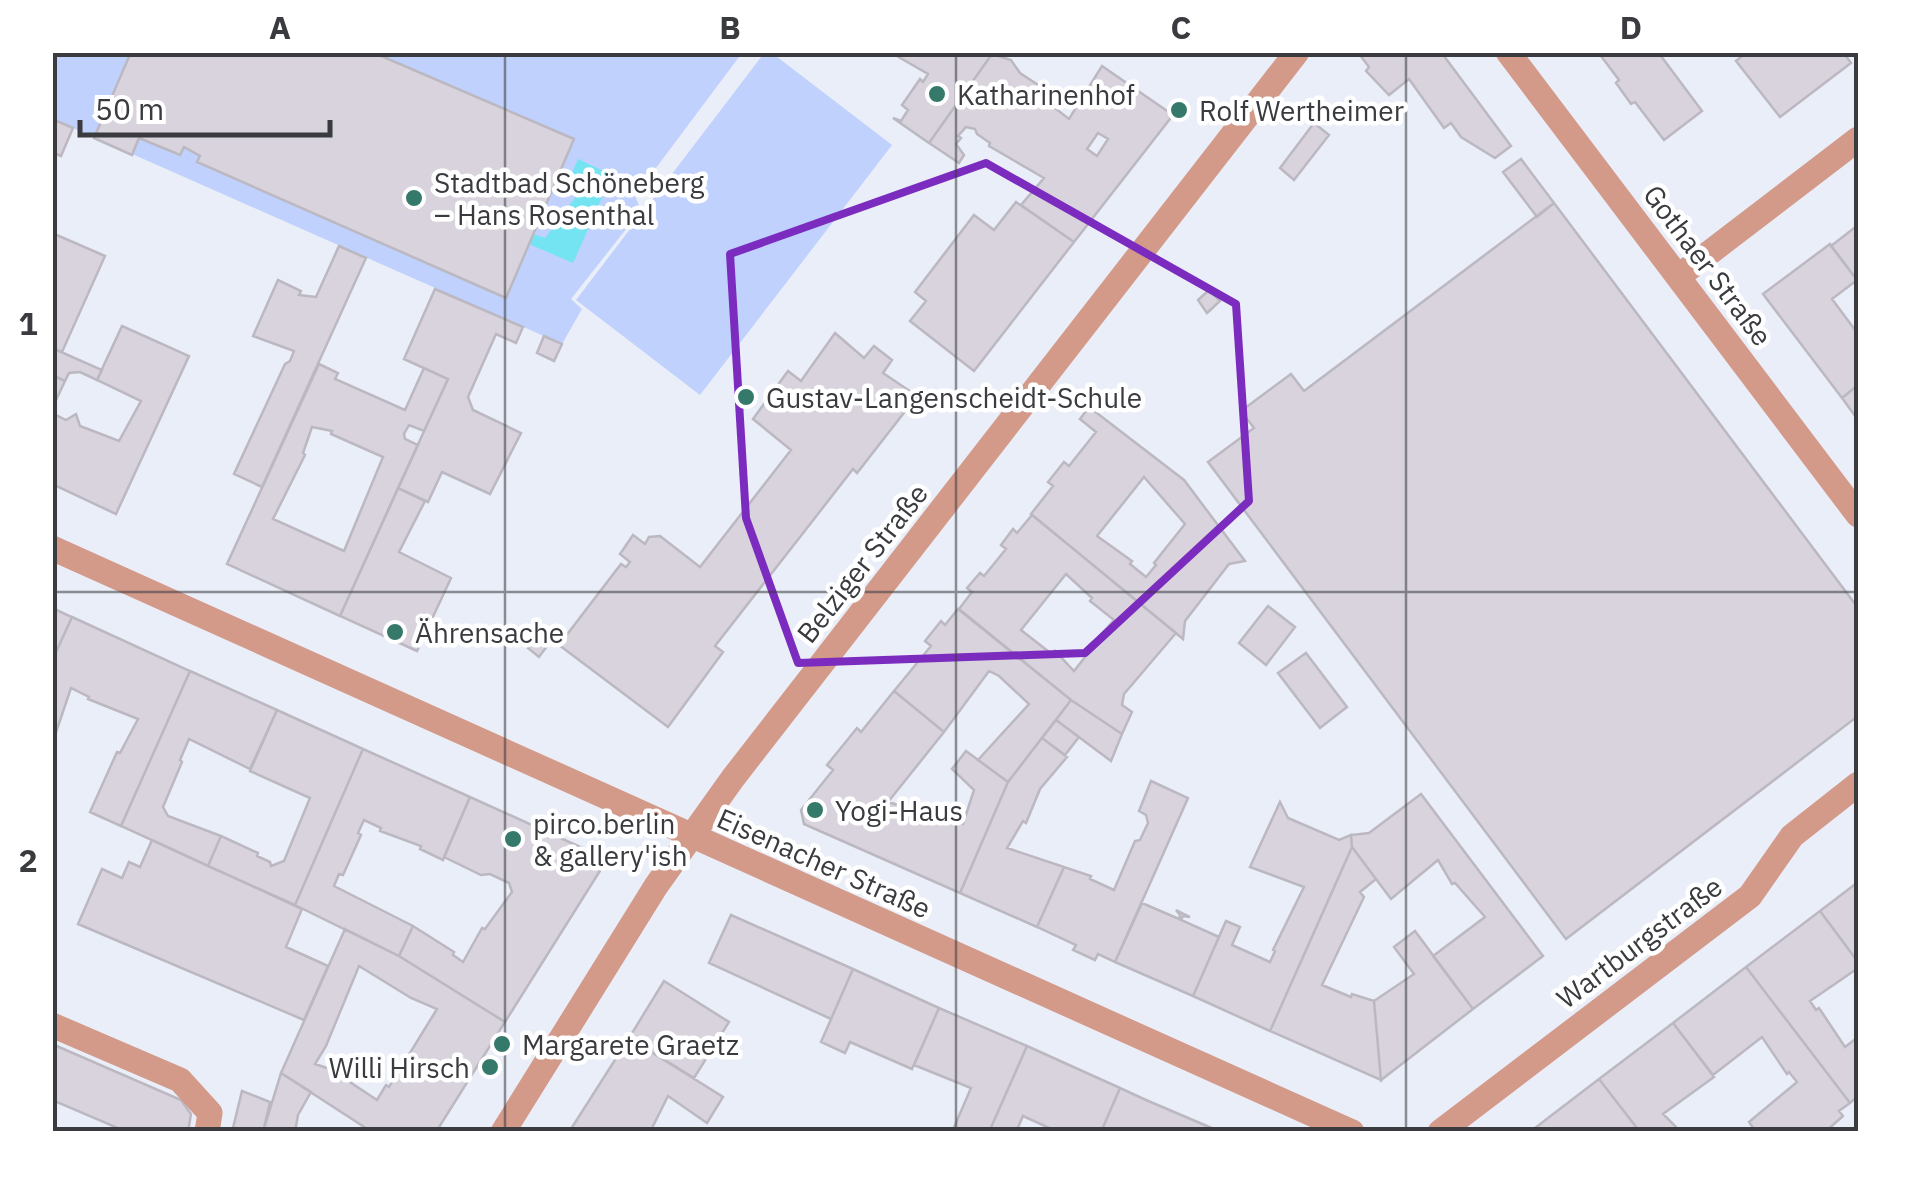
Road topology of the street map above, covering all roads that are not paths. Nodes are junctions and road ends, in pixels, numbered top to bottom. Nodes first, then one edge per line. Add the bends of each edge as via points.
1 (1297, 52) edge
2 (1508, 52) edge
3 (1858, 139) edge
4 (1679, 276) junction
5 (1858, 514) edge
6 (52, 548) edge
7 (1858, 784) edge
8 (692, 836) junction
9 (52, 1024) edge
10 (208, 1132) edge
11 (503, 1132) edge
12 (1352, 1132) edge
13 (1440, 1132) edge

1 - 8 street, Belziger Straße
2 - 4 street, Gothaer Straße
3 - 4 street
4 - 5 street, Gothaer Straße
6 - 8 street, Eisenacher Straße
7 - 13 street, Wartburgstraße via 1792,836 1750,896
8 - 11 street, Belziger Straße
8 - 12 street, Eisenacher Straße
9 - 10 street via 180,1080 210,1113

